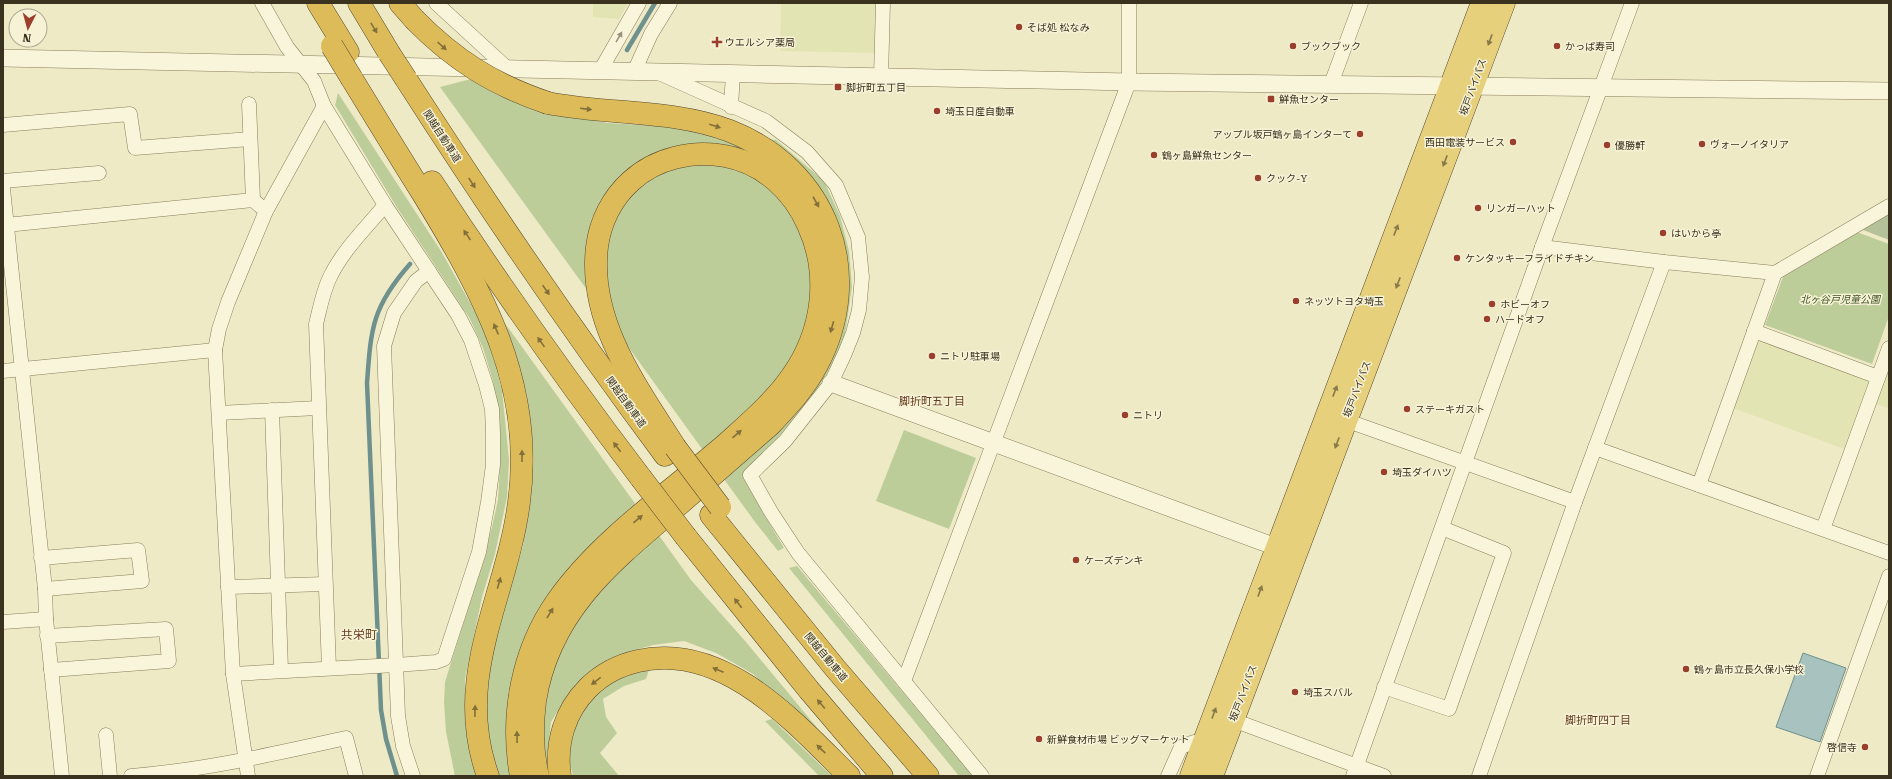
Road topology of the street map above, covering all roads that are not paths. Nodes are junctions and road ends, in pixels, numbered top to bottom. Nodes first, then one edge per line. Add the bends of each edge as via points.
1 (262, 3) edge
2 (308, 3) edge
3 (318, 3) edge
4 (359, 3) edge
5 (436, 3) edge
6 (639, 3) edge
7 (670, 3) edge
8 (883, 3) edge
9 (1130, 3) edge
10 (1361, 3) edge
11 (1482, 3) edge
12 (1504, 3) edge
13 (1632, 3) edge
14 (407, 11) edge
15 (340, 49) junction
16 (3, 58) edge
17 (301, 65) junction
18 (508, 69) junction
19 (600, 71) junction
20 (634, 72) junction
21 (656, 72) junction
22 (733, 74) junction
23 (880, 77) junction
24 (358, 79) junction
25 (1129, 82) junction
26 (1332, 84) junction
27 (1451, 86) junction
28 (1474, 86) junction
29 (1601, 88) junction
30 (1889, 91) edge
31 (249, 104) dead end
32 (324, 106) junction
33 (731, 107) junction
34 (3, 125) edge
35 (250, 139) junction
36 (99, 172) dead end
37 (3, 181) edge
38 (3, 189) edge
39 (253, 200) junction
40 (385, 205) junction
41 (1889, 206) edge
42 (266, 211) junction
43 (5, 216) edge
44 (1542, 247) junction
45 (7, 260) edge
46 (1664, 262) junction
47 (428, 272) junction
48 (1775, 273) junction
49 (1754, 331) junction
50 (1889, 348) edge
51 (215, 350) junction
52 (22, 369) junction
53 (3, 371) edge
54 (1878, 377) junction
55 (831, 383) junction
56 (318, 408) junction
57 (272, 410) junction
58 (219, 413) junction
59 (1345, 420) junction
60 (994, 443) junction
61 (1595, 448) junction
62 (670, 451) junction
63 (1466, 464) junction
64 (1699, 485) junction
65 (1575, 502) junction
66 (1442, 528) junction
67 (1823, 529) junction
68 (1276, 547) junction
69 (1889, 553) edge
70 (41, 558) junction
71 (1889, 576) edge
72 (325, 584) junction
73 (278, 585) junction
74 (228, 587) junction
75 (45, 589) junction
76 (46, 619) junction
77 (3, 622) edge
78 (48, 636) junction
79 (396, 665) junction
80 (329, 668) junction
81 (51, 670) junction
82 (281, 670) junction
83 (233, 674) junction
84 (904, 681) junction
85 (1384, 687) junction
86 (1233, 720) junction
87 (106, 735) dead end
88 (1204, 742) junction
89 (245, 760) junction
90 (1354, 771) edge
91 (926, 773) edge
92 (171, 774) edge
93 (62, 776) edge
94 (110, 776) edge
95 (131, 776) edge
96 (248, 776) edge
97 (356, 776) edge
98 (413, 776) edge
99 (488, 776) edge
100 (521, 776) edge
101 (538, 776) edge
102 (560, 776) edge
103 (849, 776) edge
104 (882, 776) edge
105 (982, 776) edge
106 (1168, 776) edge
107 (1191, 776) edge
108 (1212, 776) edge
109 (1384, 776) edge
110 (1479, 776) edge
111 (1817, 776) edge

1 - 17 street via 287,47
2 - 15 highway
3 - 15 highway
4 -> 62 highway, 関越自動車道, bridge via 478,191 613,386
5 - 18 street
19 -> 6 street
7 - 20 street via 651,34
8 - 23 street
9 - 25 street
10 - 26 street
11 - 27 highway, 坂戸バイパス
12 -> 28 highway, 坂戸バイパス
13 - 29 street
14 -> 101 highway, bridge via 448,52 505,87 548,103 706,123 751,140 772,153 805,184 832,239 837,260 838,282 834,323 826,346 806,384 770,425 593,581 569,613 549,651 537,690 533,732
15 - 24 highway
16 - 17 street
17 - 18 street
17 - 32 street via 314,82
18 - 19 street
19 - 20 street
20 - 21 street
21 - 22 street
21 - 33 street
22 - 23 street
22 - 33 street
23 - 25 street
99 -> 24 highway via 478,739 475,718 476,695 483,646 519,502 522,452 516,397 510,370 485,306
104 -> 24 highway, bridge via 686,537 588,409
25 - 26 street
25 - 60 street
26 - 27 street
27 - 28 street
68 -> 27 highway, 坂戸バイパス
28 - 29 street
28 -> 59 highway, 坂戸バイパス
29 - 30 street
29 - 44 street
31 - 35 street
32 - 40 street
32 - 42 street
33 - 55 street via 766,121 807,152 836,185 858,237 862,277 859,310 853,334
34 - 35 street via 130,114 134,148
35 - 39 street
36 - 37 street
38 - 43 street
39 - 42 street
39 - 43 street
40 - 47 street
40 - 56 street via 345,252 330,276 321,301 316,324
41 - 48 street
42 - 51 street via 228,302
43 - 45 street
44 - 46 street
44 - 63 street
45 - 52 street
46 - 48 street
46 - 61 street
47 - 79 street via 416,281 394,313 384,346
47 - 79 street via 458,315 479,361 492,409 493,465 479,552 444,659
48 - 49 street
49 - 54 street
49 - 64 street
50 - 54 street
51 - 52 street
51 - 58 street
52 - 53 street
52 - 70 street
54 - 67 street
55 - 60 street
55 - 84 street via 785,441 750,475 798,553
56 - 57 street
56 - 72 street
57 - 58 street
57 - 73 street
58 - 74 street
59 - 63 street
59 -> 86 highway, 坂戸バイパス
60 - 68 street
60 - 84 street
61 - 64 street
61 - 65 street
62 - 91 highway, 関越自動車道 via 835,668
100 -> 62 highway via 517,719 523,679 535,641 556,602 609,542 742,430 778,394 804,357 813,336 819,314 822,275 816,243 796,203 772,177 741,159 706,153 688,154 654,166 624,187 612,202 598,236 597,291 607,325 625,367
63 - 65 street
63 - 66 street
64 - 67 street
65 - 110 street
66 - 85 street
66 - 85 street via 1504,553 1449,709
67 - 69 street
88 -> 68 highway, 坂戸バイパス
70 - 75 street
70 - 75 street via 138,550 142,581
71 - 111 street
72 - 73 street
72 - 80 street
73 - 74 street
73 - 82 street
74 - 83 street
75 - 76 street
76 - 77 street
76 - 78 street
78 - 81 street
78 - 81 street via 166,629 169,661
79 - 80 street
79 - 98 street via 398,716 403,746
80 - 82 street
81 - 93 street
82 - 83 street
83 - 89 street
84 - 105 street
85 - 90 street
86 - 90 street
86 - 108 highway, 坂戸バイパス
87 - 94 street
88 - 106 street via 1194,742 1181,748
88 - 107 highway, 坂戸バイパス
89 - 92 street
89 - 96 street
89 - 97 street via 346,738
90 - 109 street
92 - 95 street
103 -> 102 highway via 789,718 751,688 715,668 681,659 665,658 648,659 618,668 604,675 580,695 561,735

